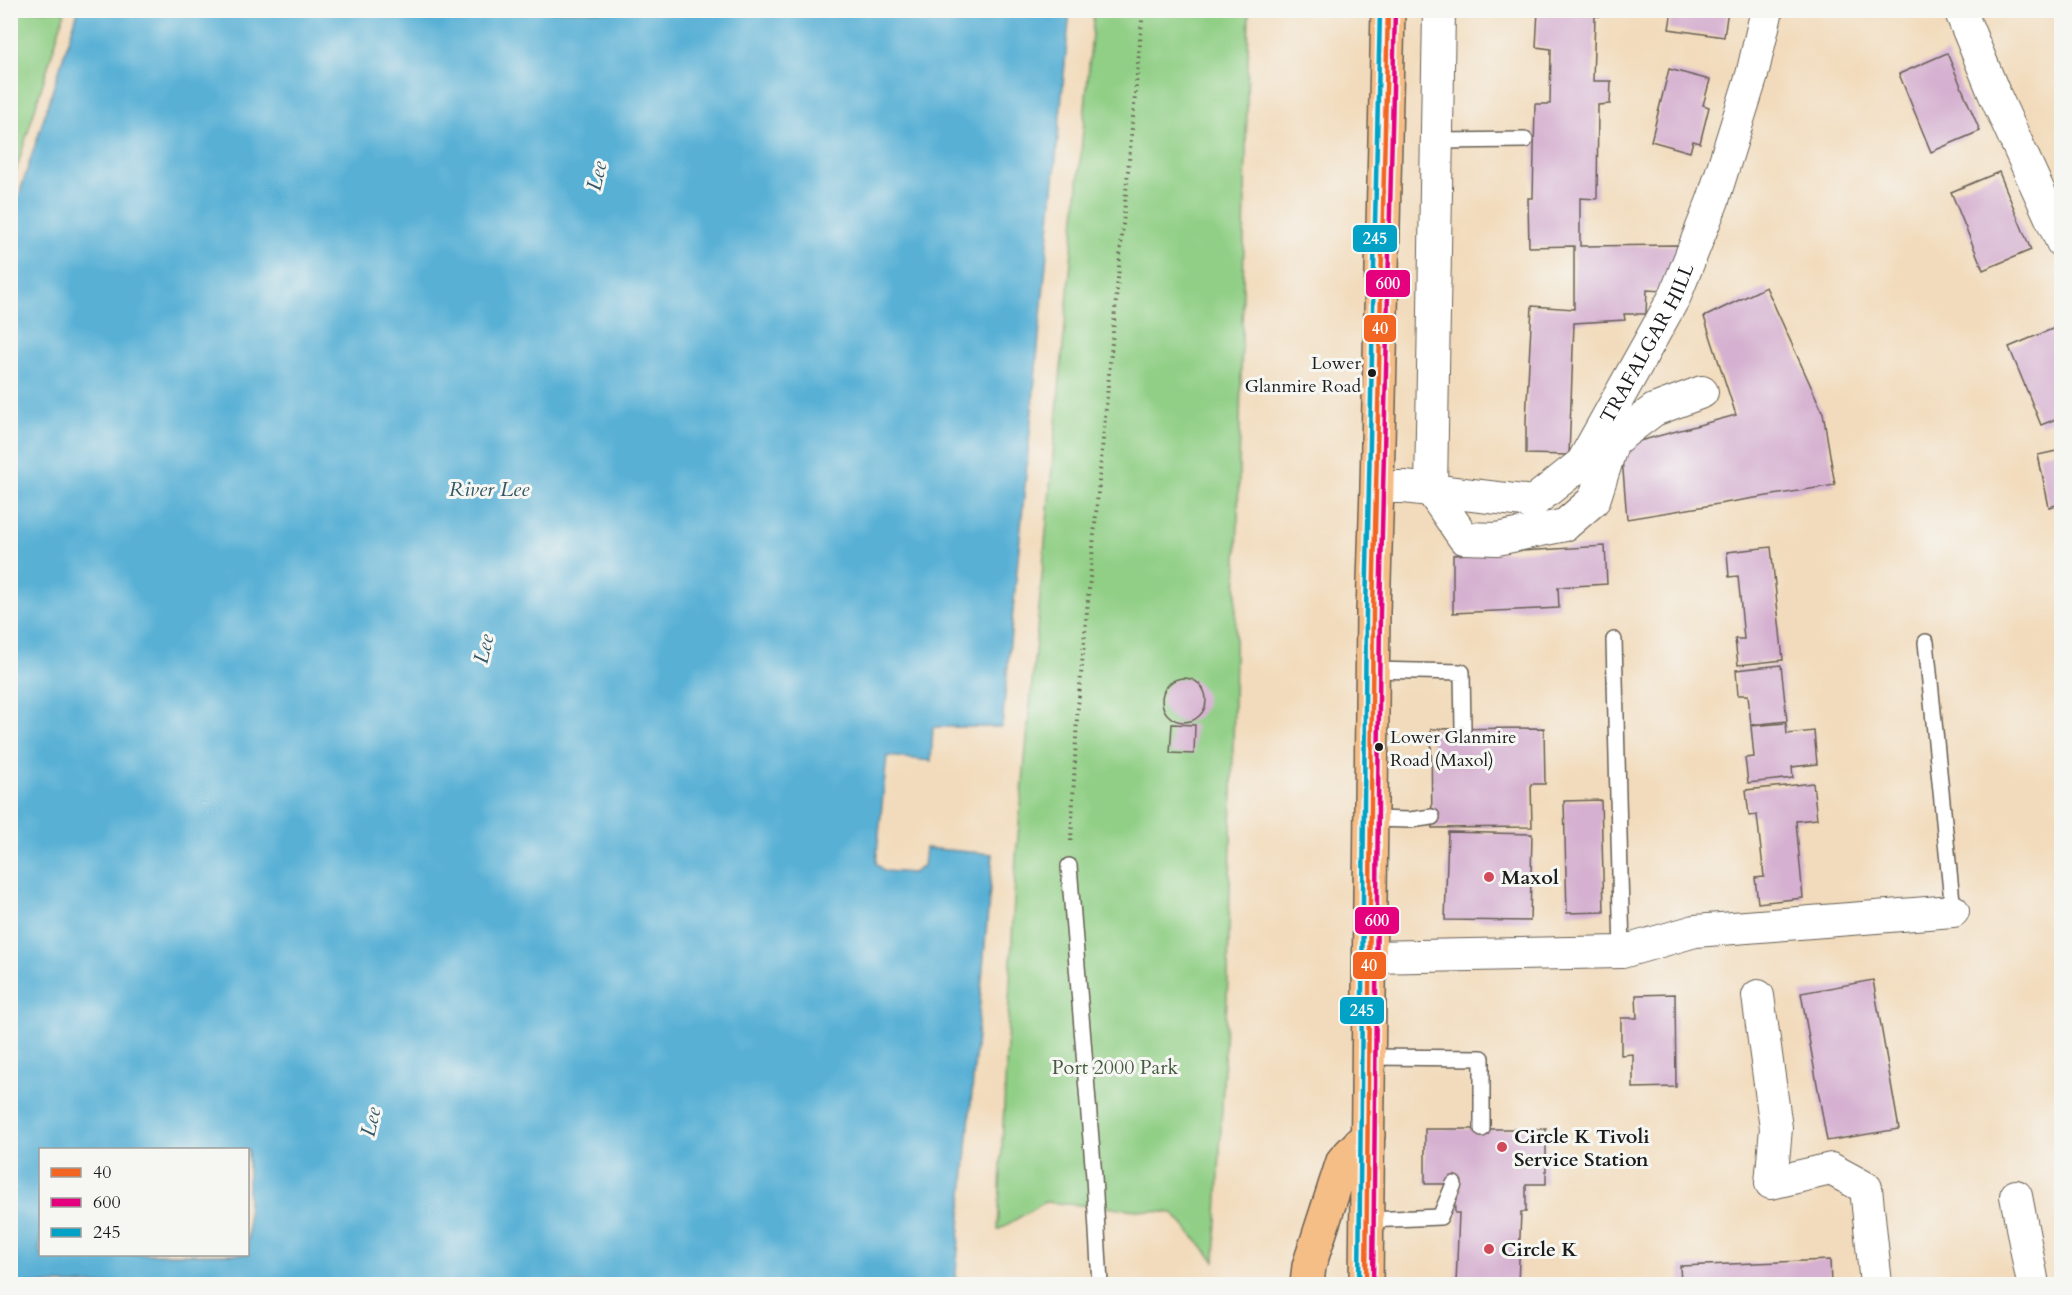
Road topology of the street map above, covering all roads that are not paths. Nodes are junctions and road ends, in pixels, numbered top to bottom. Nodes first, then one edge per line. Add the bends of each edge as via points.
1 (1388, 10) edge
2 (1439, 10) edge
3 (1767, 10) edge
4 (1960, 10) edge
5 (1525, 140) dead end
6 (1438, 141) junction
7 (2061, 242) edge
8 (1702, 392) dead end
9 (1377, 487) junction
10 (1431, 490) junction
11 (1614, 640) dead end
12 (1926, 642) dead end
13 (1372, 670) junction
14 (1463, 729) dead end
15 (1432, 817) dead end
16 (1371, 819) junction
17 (1069, 866) road end
18 (1953, 911) joint
19 (1622, 952) junction
20 (1370, 957) junction
21 (1758, 996) dead end
22 (1368, 1057) junction
23 (1482, 1129) dead end
24 (1368, 1135) junction
25 (1454, 1184) dead end
26 (2016, 1196) dead end
27 (1368, 1220) junction
28 (1100, 1284) edge
29 (1307, 1284) edge
30 (1366, 1284) edge
31 (1876, 1284) edge
32 (2033, 1284) edge

1 - 9 highway
2 - 6 street
3 - 10 street, TRAFALGAR HILL via 1752,75 1713,200 1675,296 1582,463 1533,502
4 - 7 street
5 - 6 lane
6 - 10 street
8 - 10 street via 1654,410 1613,441 1594,500 1565,525 1497,539 1464,538
9 - 10 street, TRAFALGAR HILL
9 - 13 highway
11 - 19 lane
12 - 18 lane
13 - 14 lane via 1462,672
13 - 16 highway
15 - 16 lane
16 - 20 highway
17 - 28 lane
18 - 19 street via 1695,930
19 - 20 street
20 - 22 highway
21 - 31 street via 1776,1128 1771,1183 1831,1169 1866,1188
22 - 23 lane via 1482,1058
22 - 24 highway
24 - 27 highway
24 - 29 highway via 1343,1161 1309,1266
25 - 27 lane via 1440,1217
26 - 32 street
27 - 30 highway

